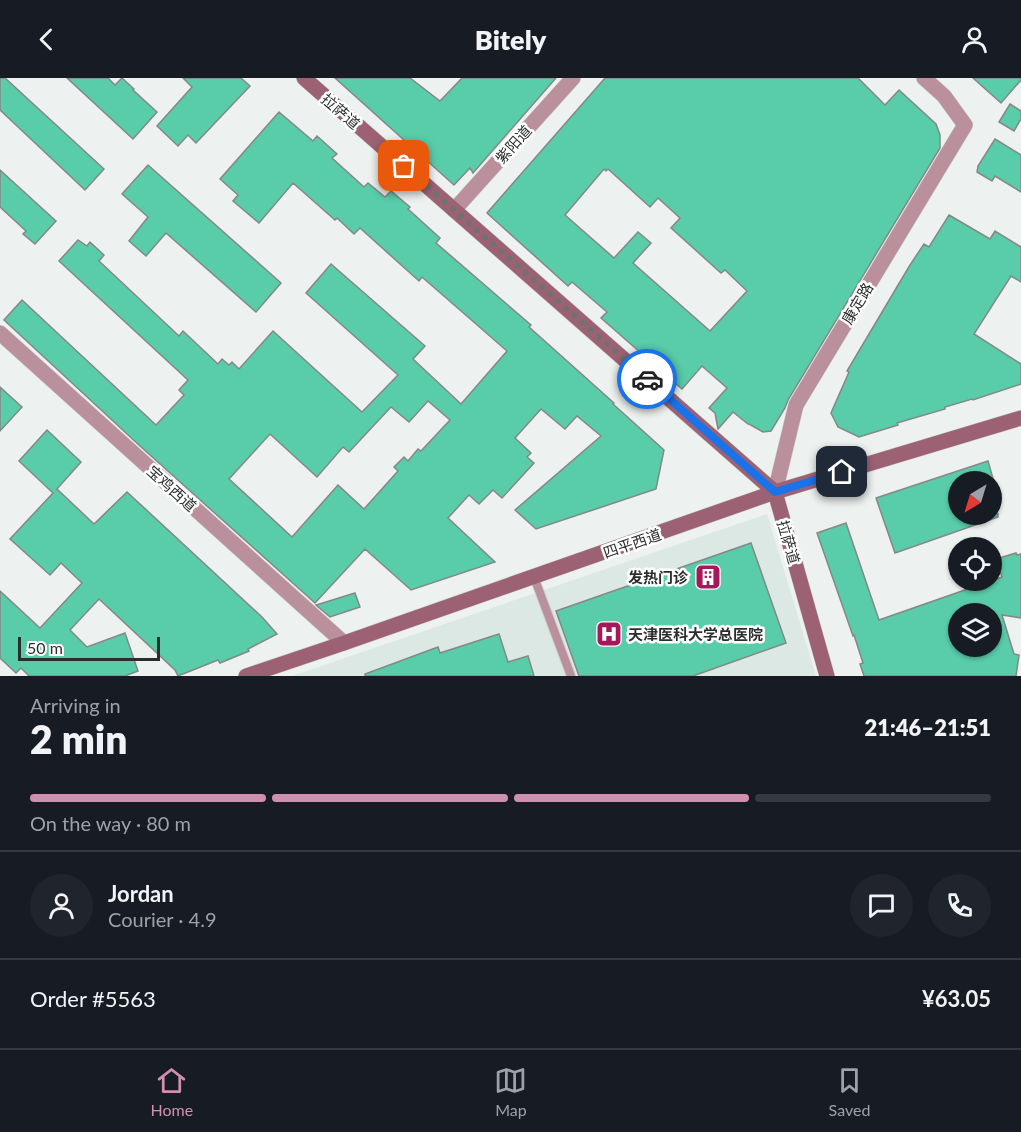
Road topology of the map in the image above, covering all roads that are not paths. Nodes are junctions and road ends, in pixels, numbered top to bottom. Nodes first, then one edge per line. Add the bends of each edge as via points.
1 (304, 78) edge
2 (573, 78) edge
3 (924, 78) edge
4 (454, 210) junction
5 (0, 333) edge
6 (1021, 418) edge
7 (775, 492) junction
8 (534, 577) junction
9 (344, 643) junction
10 (246, 676) edge
11 (571, 676) edge
12 (827, 676) edge

1 - 4 street, 拉萨道
2 - 4 street, 紫阳道
3 - 7 street, 康定路 via 944,96 965,125 796,405
4 - 7 street, 拉萨道
5 - 9 street, 宝鸡西道
6 - 7 street, 四平西道
7 - 8 street, 四平西道
7 - 12 street, 拉萨道
8 - 9 street, 四平西道
8 - 11 lane
9 - 10 street, 四平西道

